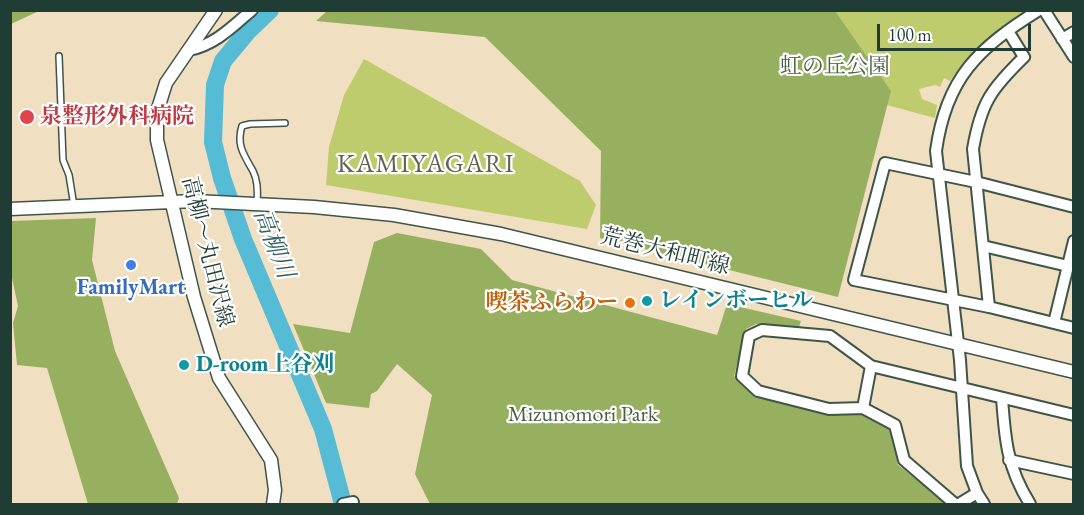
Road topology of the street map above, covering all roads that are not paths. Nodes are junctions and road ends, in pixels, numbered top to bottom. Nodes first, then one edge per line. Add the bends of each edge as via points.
1 (216, 10) edge
2 (252, 10) edge
3 (1039, 10) edge
4 (1044, 10) edge
5 (1008, 31) junction
6 (1074, 32) edge
7 (1062, 39) junction
8 (189, 50) junction
9 (59, 56) dead end
10 (1074, 57) edge
11 (285, 123) dead end
12 (939, 175) junction
13 (976, 182) junction
14 (172, 201) junction
15 (257, 203) junction
16 (74, 206) junction
17 (1074, 207) edge
18 (10, 209) edge
19 (1074, 241) edge
20 (983, 246) junction
21 (1068, 266) junction
22 (953, 299) junction
23 (989, 307) junction
24 (1054, 323) junction
25 (1074, 327) edge
26 (958, 344) junction
27 (871, 366) junction
28 (1074, 372) edge
29 (962, 387) junction
30 (1002, 398) junction
31 (863, 408) junction
32 (1074, 415) edge
33 (1009, 460) junction
34 (1074, 474) edge
35 (977, 493) junction
36 (276, 504) edge
37 (957, 504) edge
38 (984, 504) edge
39 (1030, 504) edge

1 - 8 street, 高柳～丸田沢線
2 - 8 street via 214,41
3 - 5 street
4 - 7 street
5 - 12 street via 974,60 947,102 936,151
5 - 13 street via 1024,57 990,94 977,123 973,149
6 - 7 street
7 - 10 street
8 - 14 street, 高柳～丸田沢線 via 166,83 157,112 157,140
9 - 16 lane via 63,160
11 - 15 lane via 242,126 239,144 253,172
12 - 13 street
12 - 22 street
12 - 22 street via 885,163 854,280
13 - 17 street
13 - 20 street
14 - 15 street, 荒巻大和町線
14 - 16 street
14 - 36 street, 高柳～丸田沢線 via 194,297 219,378 270,460
15 - 26 street, 荒巻大和町線 via 394,215 501,234
16 - 18 street
19 - 21 street
20 - 21 street
20 - 23 street
21 - 24 street
22 - 23 street
22 - 26 street
23 - 24 street
24 - 25 street
26 - 28 street, 荒巻大和町線
26 - 29 street
27 - 29 street
27 - 31 street
27 - 31 street via 830,336 762,330 749,336 742,375 758,391 829,409
29 - 30 street
29 - 35 street via 967,466
30 - 32 street
30 - 33 street
31 - 37 street via 895,425 904,460
33 - 34 street
33 - 39 street via 1019,488
35 - 37 street
35 - 38 street

